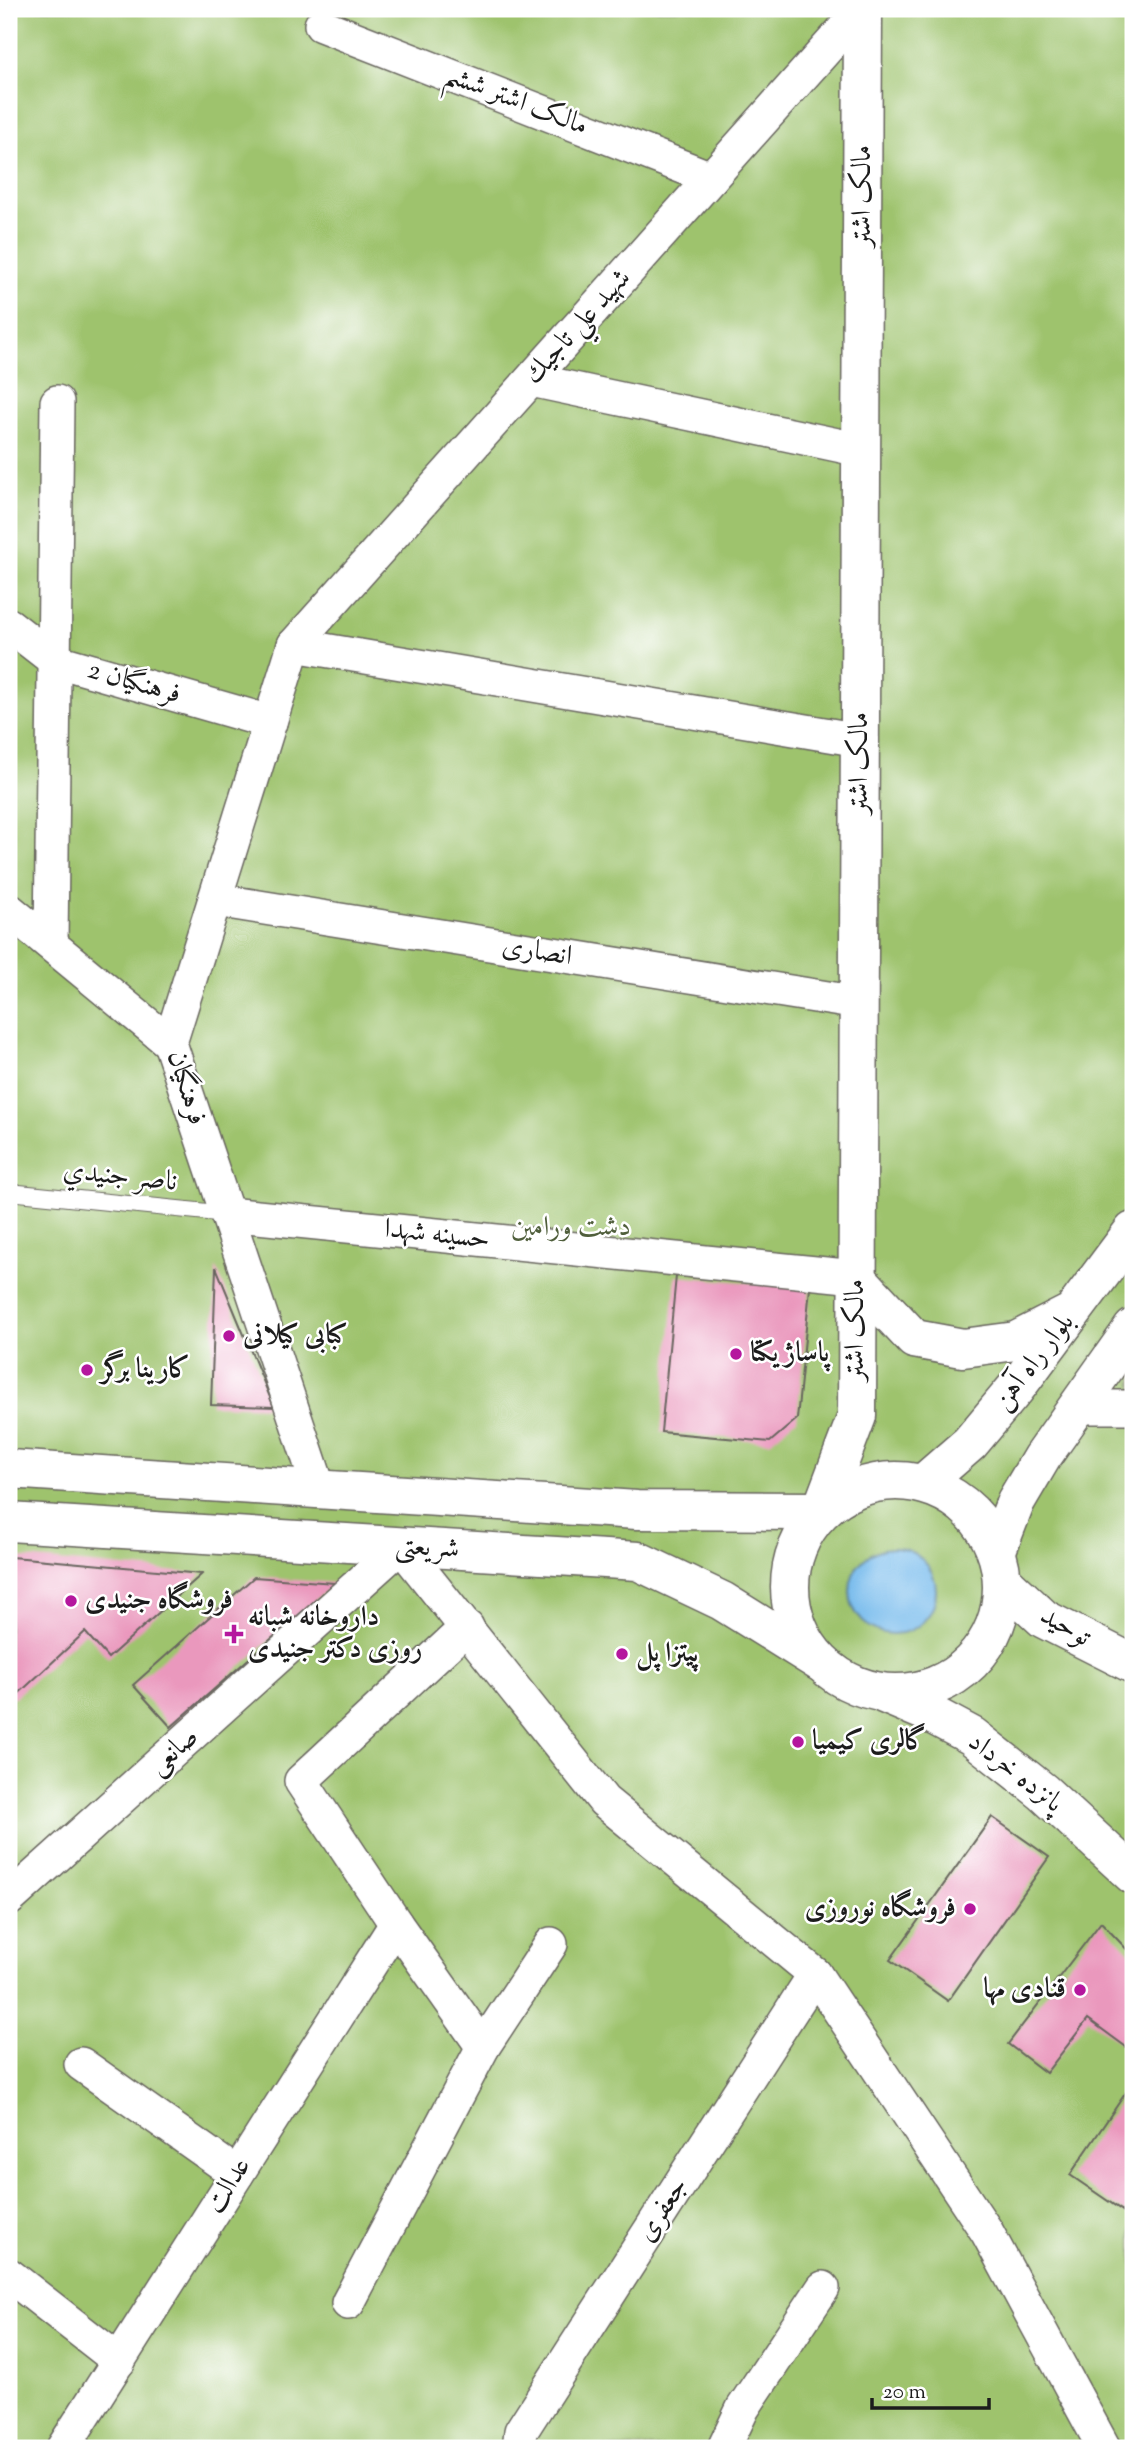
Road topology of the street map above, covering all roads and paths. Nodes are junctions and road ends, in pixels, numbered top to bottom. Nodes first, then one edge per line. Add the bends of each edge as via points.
1 (863, 9) edge
2 (321, 25) dead end
3 (711, 178) junction
4 (531, 380) junction
5 (57, 402) dead end
6 (861, 450) junction
7 (9, 625) edge
8 (294, 645) junction
9 (54, 660) junction
10 (270, 722) junction
11 (860, 740) junction
12 (215, 900) junction
13 (9, 910) edge
14 (51, 944) junction
15 (859, 1003) junction
16 (170, 1043) junction
17 (9, 1192) edge
18 (227, 1214) junction
19 (1133, 1231) edge
20 (856, 1277) junction
21 (1072, 1313) junction
22 (1133, 1328) edge
23 (1078, 1407) junction
24 (1133, 1407) edge
25 (9, 1469) edge
26 (924, 1483) junction
27 (319, 1489) junction
28 (821, 1511) junction
29 (9, 1522) edge
30 (401, 1546) junction
31 (1000, 1565) junction
32 (467, 1628) junction
33 (820, 1662) junction
34 (1133, 1664) edge
35 (882, 1693) junction
36 (1133, 1875) edge
37 (9, 1899) edge
38 (396, 1924) junction
39 (551, 1944) dead end
40 (815, 1974) junction
41 (483, 2047) junction
42 (81, 2064) dead end
43 (237, 2174) junction
44 (9, 2275) edge
45 (823, 2288) dead end
46 (348, 2303) dead end
47 (119, 2361) junction
48 (72, 2446) edge
49 (519, 2448) edge
50 (724, 2448) edge
51 (1104, 2448) edge

1 - 3 street, شهيد علي تاجيك
1 - 6 main road, مالک اشتر
2 - 3 street, مالک اشتر ششم
3 - 4 street, شهيد علي تاجيك
4 - 6 street
4 - 8 street, شهيد علي تاجيك
5 - 9 street
6 - 11 main road, مالک اشتر
7 - 9 street, فرهنگيان 2
8 - 10 street, فرهنگیان
8 - 11 street
9 - 10 street, فرهنگيان 2
9 - 14 street
10 - 12 street, فرهنگیان
11 - 15 main road, مالک اشتر
12 - 15 street, انصاری
12 - 16 street, فرهنگیان
13 - 14 street
14 - 16 street
15 - 20 main road, مالک اشتر
16 - 18 street, فرهنگیان
17 - 18 lane, ناصر جنيدي
18 - 20 street, حسینه شهدا
18 - 27 street, فرهنگیان
19 - 21 main road, بلوار راه آهن
20 - 21 main road via 914,1339 963,1348 1016,1340
20 - 28 main road, مالک اشتر via 856,1416
21 - 26 main road, بلوار راه آهن via 970,1443
22 - 23 main road
23 - 24 street
23 - 31 main road via 1016,1501
25 - 27 main road, شریعتی
26 - 28 main road via 868,1483
26 - 31 main road via 955,1497 980,1520
27 - 28 main road, شریعتی via 637,1510
28 - 33 main road via 801,1538 790,1570 790,1603 800,1636
29 - 30 main road, شریعتی
30 - 32 street
30 - 33 main road, شریعتی via 638,1561 722,1601
30 - 37 street, صانعی
31 - 34 main road, توحید via 1044,1619
31 - 35 main road via 1000,1612 988,1641 969,1665 943,1683 914,1692
32 - 38 street via 301,1781
32 - 40 street via 604,1801
33 - 35 main road via 848,1683
35 - 36 main road, پانزده خرداد via 972,1736 1043,1792
38 - 41 street
38 - 43 street, عدالت
39 - 41 street
40 - 49 street, جعفری via 521,2431
40 - 51 street via 986,2232
41 - 46 street
42 - 43 street
43 - 47 street, عدالت
44 - 47 street
45 - 50 street via 743,2408
47 - 48 street, عدالت

